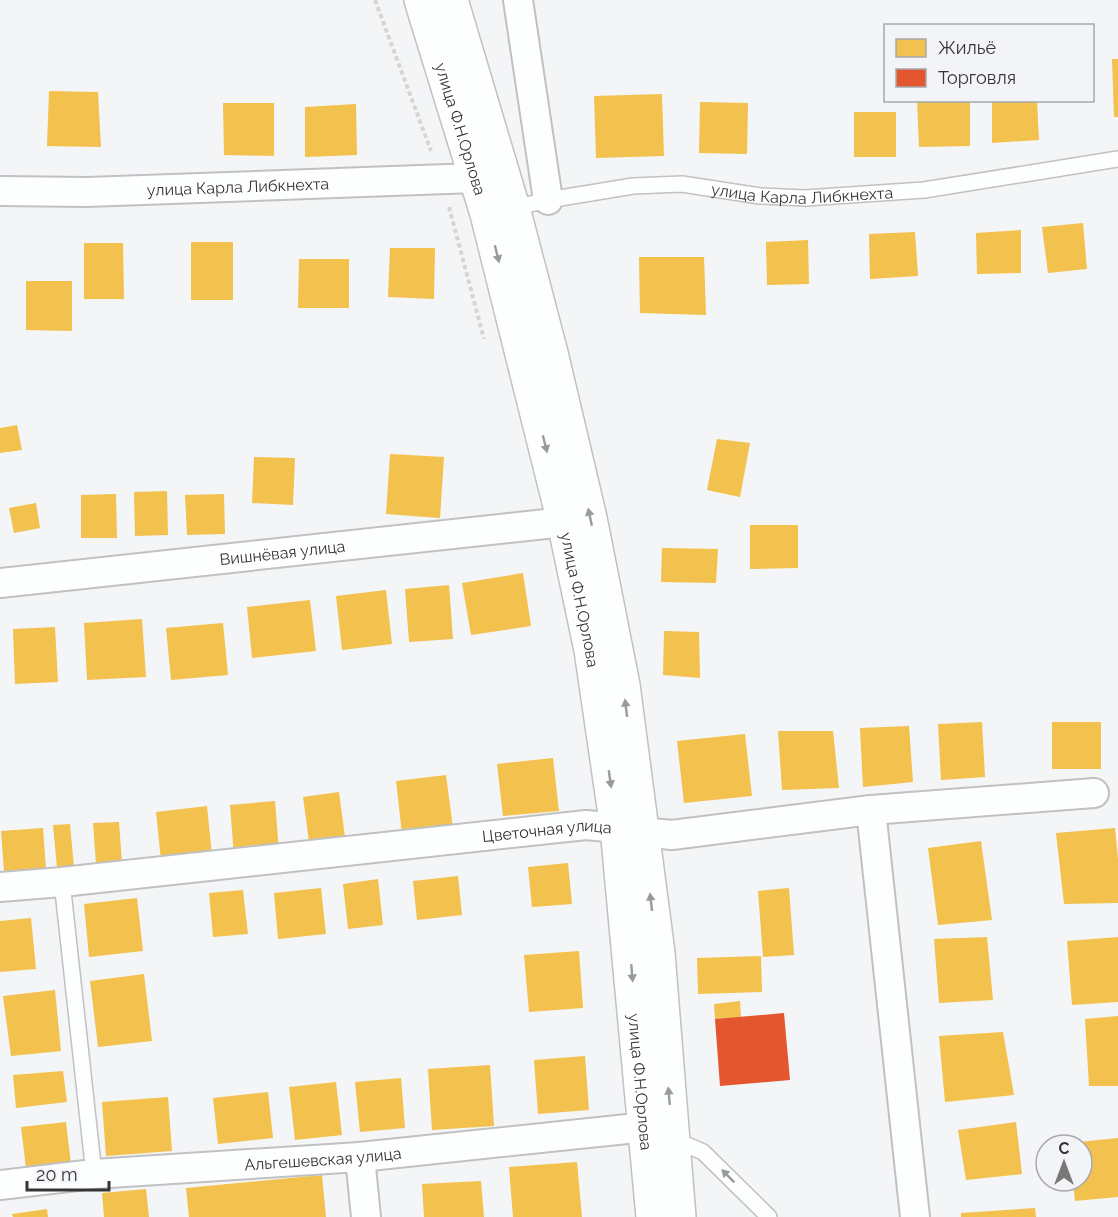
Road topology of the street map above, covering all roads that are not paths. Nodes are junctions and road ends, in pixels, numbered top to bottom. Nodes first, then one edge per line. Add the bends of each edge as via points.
1 (421, 0) edge
2 (451, 0) edge
3 (518, 0) edge
4 (1118, 159) edge
5 (489, 174) junction
6 (0, 191) edge
7 (548, 200) junction
8 (500, 211) junction
9 (564, 522) junction
10 (0, 583) edge
11 (1094, 793) dead end
12 (871, 810) junction
13 (630, 830) junction
14 (62, 882) junction
15 (0, 886) edge
16 (659, 1133) junction
17 (360, 1157) junction
18 (94, 1174) junction
19 (0, 1185) edge
20 (366, 1217) edge
21 (653, 1217) edge
22 (679, 1217) edge
23 (769, 1217) edge
24 (915, 1217) edge

1 - 5 street, улица Ф.Н.Орлова
2 - 5 street, улица Ф.Н.Орлова
3 - 7 street
4 - 7 lane, улица Карла Либкнехта via 924,190 805,198 760,196 682,184 633,186
5 - 6 street, улица Карла Либкнехта via 87,192
5 - 8 street, улица Ф.Н.Орлова
7 - 8 lane, улица Карла Либкнехта
8 -> 9 street, улица Ф.Н.Орлова
13 -> 8 street, улица Ф.Н.Орлова via 623,685 590,518 551,353
9 - 10 street, Вишнёвая улица
9 -> 13 street, улица Ф.Н.Орлова
11 - 12 street, Цветочная улица
12 - 13 street, Цветочная улица via 672,835
12 - 24 street
13 - 14 street, Цветочная улица via 586,825
13 - 16 street, улица Ф.Н.Орлова
14 - 15 street, Цветочная улица
14 - 18 lane
16 - 17 street, Альгешевская улица
16 - 21 street, улица Ф.Н.Орлова
16 - 22 street, улица Ф.Н.Орлова
23 -> 16 lane via 703,1152
17 - 18 street, Альгешевская улица
17 - 20 street
18 - 19 street, Альгешевская улица

